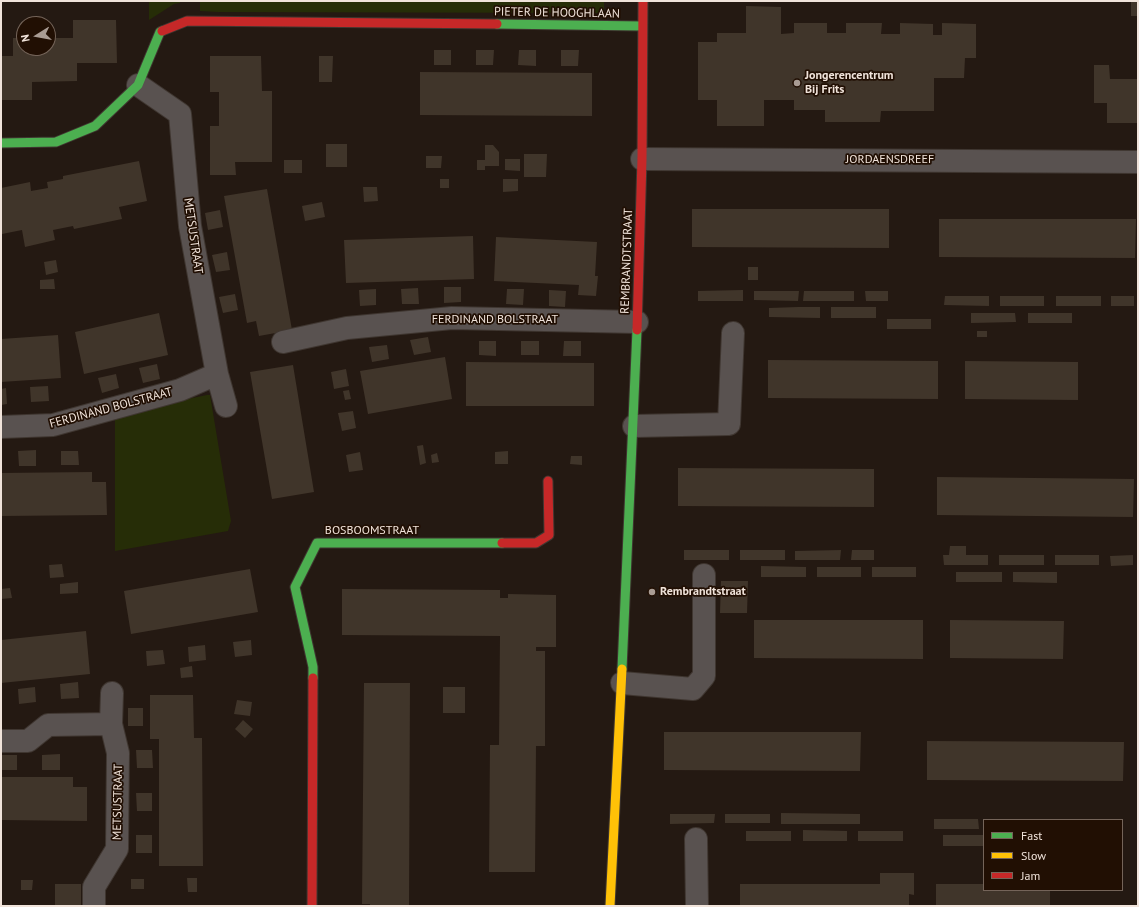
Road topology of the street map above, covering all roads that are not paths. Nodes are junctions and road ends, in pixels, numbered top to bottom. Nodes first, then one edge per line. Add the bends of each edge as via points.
1 (643, 1) edge
2 (642, 26) junction
3 (138, 85) junction
4 (1, 143) edge
5 (642, 159) junction
6 (1138, 162) edge
7 (637, 322) junction
8 (734, 332) dead end
9 (283, 342) dead end
10 (217, 374) junction
11 (226, 406) dead end
12 (634, 426) junction
13 (1, 427) edge
14 (548, 481) dead end
15 (704, 575) dead end
16 (622, 683) junction
17 (112, 693) dead end
18 (111, 724) junction
19 (1, 741) edge
20 (696, 839) dead end
21 (94, 906) edge
22 (312, 906) edge
23 (610, 906) edge
24 (697, 906) edge

1 - 2 street, REMBRANDTSTRAAT
2 - 3 street, PIETER DE HOOGHLAAN via 187,21 160,32
2 - 5 street, REMBRANDTSTRAAT
3 - 4 street, PIETER DE HOOGHLAAN via 95,126 56,142
3 - 10 street, METSUSTRAAT via 180,114 190,226
5 - 6 street, JORDAENSDREEF
5 - 7 street, REMBRANDTSTRAAT
7 - 9 street, FERDINAND BOLSTRAAT via 452,318 347,328
7 - 12 street, REMBRANDTSTRAAT
8 - 12 street via 729,424
10 - 11 street, METSUSTRAAT
10 - 13 street, FERDINAND BOLSTRAAT via 180,390 53,425
12 - 16 street, REMBRANDTSTRAAT
14 - 22 street, BOSBOOMSTRAAT via 549,535 536,543 317,543 295,587 312,667
15 - 16 street via 704,676 693,689
16 - 23 street, REMBRANDTSTRAAT
17 - 18 street, METSUSTRAAT
18 - 19 street via 48,725 28,741
18 - 21 street, METSUSTRAAT via 118,753 117,849 94,887
20 - 24 street

